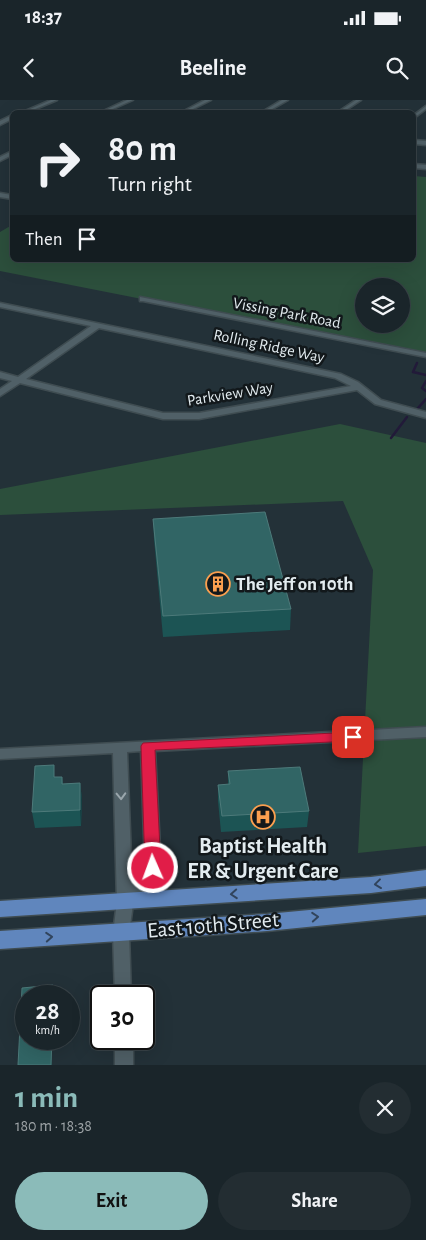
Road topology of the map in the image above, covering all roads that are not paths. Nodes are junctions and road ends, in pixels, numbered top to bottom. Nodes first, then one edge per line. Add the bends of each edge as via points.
1 (55, 100) edge
2 (130, 100) edge
3 (209, 100) edge
4 (285, 100) edge
5 (359, 100) edge
6 (426, 107) edge
7 (29, 110) edge
8 (108, 110) edge
9 (188, 110) edge
10 (268, 110) edge
11 (343, 110) edge
12 (416, 115) edge
13 (143, 299) dead end
14 (0, 305) edge
15 (98, 325) junction
16 (426, 355) edge
17 (0, 375) edge
18 (19, 380) junction
19 (358, 387) junction
20 (0, 393) edge
21 (426, 414) edge
22 (426, 732) edge
23 (148, 746) junction
24 (120, 748) junction
25 (0, 754) edge
26 (426, 878) edge
27 (125, 902) junction
28 (426, 907) edge
29 (0, 909) edge
30 (121, 933) junction
31 (0, 940) edge
32 (123, 985) edge
33 (124, 1050) edge
34 (124, 1065) edge

1 - 7 street
2 - 8 street
3 - 9 street
4 - 10 street
5 - 11 street
6 - 12 street
13 - 16 street, Vissing Park Road
14 - 15 street, Rolling Ridge Way
15 - 18 street
15 - 19 street, Rolling Ridge Way via 338,376
17 - 18 street, Parkview Way
18 - 19 street, Parkview Way via 163,416 199,416
18 - 20 street
19 - 21 street, Rolling Ridge Way via 378,402
22 - 23 street
23 - 24 street
23 - 27 street via 153,868
24 - 25 street
24 -> 27 street
26 -> 27 main road, East 10th Street via 371,885
27 - 29 main road, East 10th Street
27 - 30 street
30 -> 28 main road, East 10th Street
31 -> 30 main road, East 10th Street
30 - 32 street
33 - 34 street

